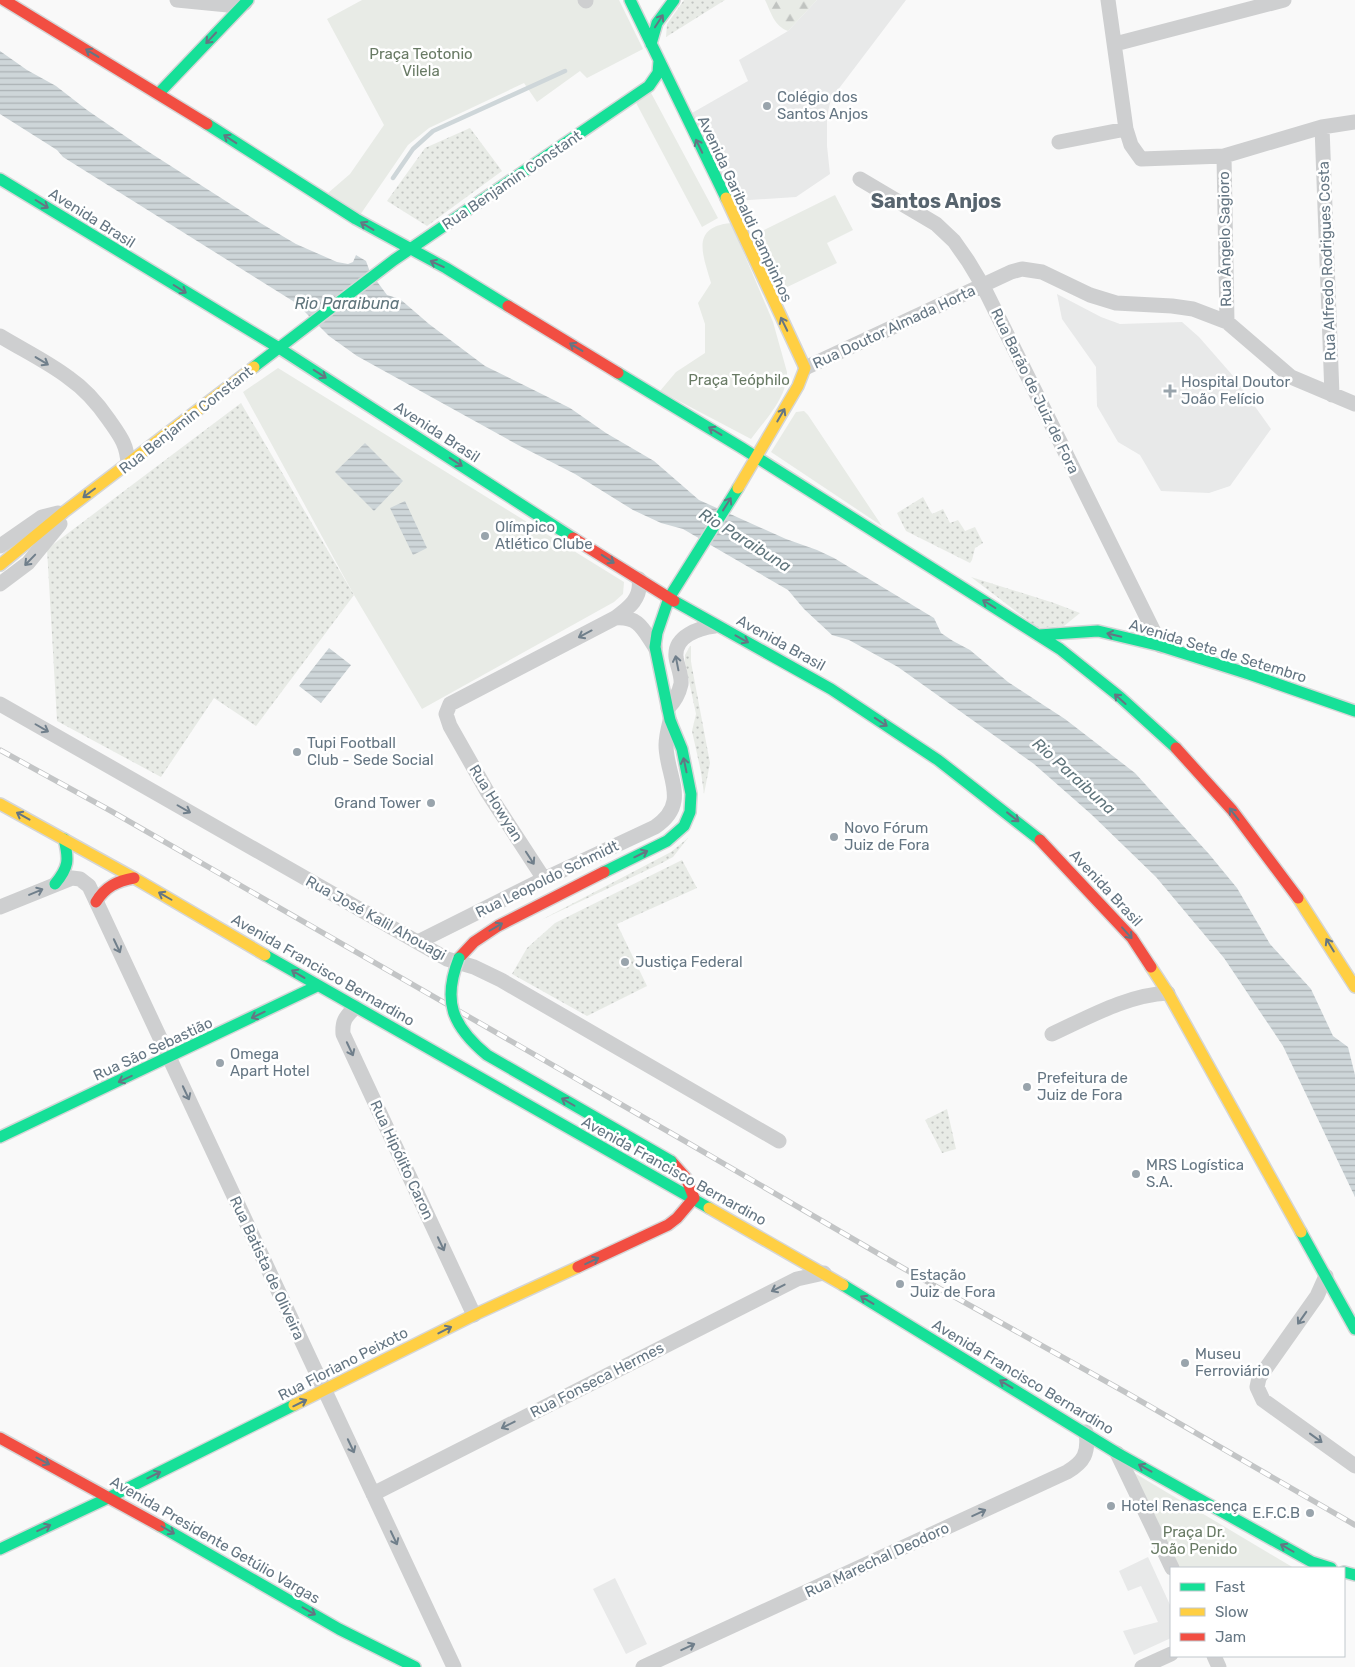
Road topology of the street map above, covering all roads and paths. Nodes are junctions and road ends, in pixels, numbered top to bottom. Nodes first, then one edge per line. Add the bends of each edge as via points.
1 (4, 0) edge
2 (178, 0) edge
3 (630, 0) edge
4 (674, 0) edge
5 (1108, 0) edge
6 (1284, 0) edge
7 (246, 2) edge
8 (651, 44) junction
9 (1115, 44) junction
10 (659, 62) junction
11 (642, 91) junction
12 (665, 92) junction
13 (159, 93) junction
14 (1355, 122) edge
15 (1322, 128) junction
16 (1126, 129) junction
17 (1059, 142) dead end
18 (1224, 156) junction
19 (0, 179) edge
20 (860, 179) dead end
21 (409, 251) junction
22 (984, 286) junction
23 (1227, 322) junction
24 (0, 336) edge
25 (279, 348) junction
26 (805, 368) junction
27 (1332, 395) junction
28 (1355, 404) edge
29 (757, 457) junction
30 (128, 464) junction
31 (67, 510) junction
32 (3, 538) edge
33 (4, 562) edge
34 (639, 579) junction
35 (0, 584) edge
36 (669, 598) junction
37 (615, 618) junction
38 (717, 625) junction
39 (1039, 635) junction
40 (1162, 646) junction
41 (655, 647) junction
42 (0, 704) edge
43 (1355, 711) edge
44 (669, 714) junction
45 (0, 804) edge
46 (64, 839) junction
47 (134, 878) junction
48 (544, 879) junction
49 (55, 884) junction
50 (96, 902) junction
51 (0, 907) edge
52 (418, 942) junction
53 (317, 986) junction
54 (1355, 987) edge
55 (1168, 993) junction
56 (355, 1007) junction
57 (1052, 1034) dead end
58 (169, 1058) junction
59 (0, 1137) edge
60 (779, 1141) dead end
61 (694, 1198) junction
62 (824, 1273) junction
63 (1326, 1276) junction
64 (474, 1315) junction
65 (1355, 1329) edge
66 (325, 1391) junction
67 (1086, 1432) junction
68 (0, 1438) edge
69 (1117, 1453) junction
70 (1355, 1466) edge
71 (373, 1494) junction
72 (110, 1497) junction
73 (0, 1549) edge
74 (1172, 1567) edge
75 (1328, 1567) edge
76 (1170, 1654) edge
77 (415, 1667) edge
78 (454, 1667) edge
79 (643, 1667) edge
80 (1142, 1667) edge

13 -> 1 main road
2 - 7 street via 228,5
3 - 8 main road, Avenida Garibaldi Campinhos
8 -> 4 main road via 657,23
5 - 9 street
6 - 9 street
7 -> 13 main road
8 - 10 main road, Avenida Garibaldi Campinhos
9 - 16 street
10 - 11 main road via 658,73
10 - 12 main road, Avenida Garibaldi Campinhos
11 - 12 main road
11 - 21 main road, Rua Benjamin Constant
26 -> 12 main road, Avenida Garibaldi Campinhos via 735,217
21 -> 13 main road
14 - 15 street
15 - 18 street
15 - 27 street, Rua Alfredo Rodrigues Costa
16 - 17 street
16 - 18 street via 1130,145 1141,158
18 - 23 street, Rua Ângelo Sagioro
19 -> 25 main road, Avenida Brasil
20 - 22 street, Rua Barão de Juiz de Fora via 936,224 954,241
21 - 25 main road, Rua Benjamin Constant
29 -> 21 main road via 446,268
22 - 23 street, Rua Doutor Almada Horta via 1011,272 1034,270 1090,296 1116,303 1193,309
22 - 26 street, Rua Doutor Almada Horta
22 - 40 street, Rua Barão de Juiz de Fora
23 - 27 street, Rua Doutor Almada Horta via 1291,377
24 -> 30 street via 70,378 87,393 122,439 128,451
25 - 30 main road, Rua Benjamin Constant
25 -> 34 main road, Avenida Brasil
29 -> 26 main road
27 - 28 street, Rua Doutor Almada Horta
36 -> 29 main road
39 -> 29 main road
30 -> 31 main road, Rua Benjamin Constant
31 - 32 street, Rua Benjamin Constant via 42,517
31 - 33 main road, Rua Benjamin Constant
31 -> 35 street, Rua Benjamin Constant via 57,528 28,563
34 - 36 main road, Avenida Brasil
34 - 37 street via 640,589 632,606
36 - 38 main road, Avenida Brasil
36 - 41 main road
37 - 41 street via 635,620
37 -> 48 street, Rua Howyan via 450,704 446,714 488,793
44 -> 38 street via 681,682 676,654 678,644 699,628
38 -> 55 main road, Avenida Brasil via 831,688 938,760 1036,835 1132,938
40 -> 39 main road, Avenida Sete de Setembro via 1098,631
54 -> 39 main road via 1322,932 1280,873 1211,785 1106,685
40 - 43 main road, Avenida Sete de Setembro
41 - 44 main road
42 -> 52 street, Rua José Kalil Ahouagi
44 - 48 street, Rua Leopoldo Schmidt via 666,745 675,791 671,810 664,821
61 -> 44 main road, bridge via 684,1173 670,1162 475,1046 454,1017 450,1003 455,966 469,946 482,935 667,841 684,826 690,812 691,794 682,749
46 -> 45 main road, Avenida Francisco Bernardino
46 - 47 main road, Avenida Francisco Bernardino
46 - 49 main road via 68,863
47 - 50 main road via 110,885
53 -> 47 main road, Avenida Francisco Bernardino
48 - 52 street, Rua Leopoldo Schmidt
49 - 50 street, Rua Batista de Oliveira via 72,878 80,879 89,886
51 -> 49 street
50 -> 58 street, Rua Batista de Oliveira
52 - 60 street, Rua José Kalil Ahouagi via 447,959 501,980
53 - 56 main road, Avenida Francisco Bernardino
53 -> 58 main road, Rua São Sebastião
55 - 57 street via 1132,998
55 - 63 main road, Avenida Brasil
56 - 61 main road, Avenida Francisco Bernardino
56 -> 64 street, Rua Hipólito Caron via 342,1025 343,1034
58 -> 59 main road, Rua São Sebastião
58 -> 66 street, Rua Batista de Oliveira
61 - 62 main road, Avenida Francisco Bernardino
64 -> 61 main road, Rua Floriano Peixoto via 668,1225
67 -> 62 main road, Avenida Francisco Bernardino
62 -> 71 street, Rua Fonseca Hermes via 797,1279
63 - 65 main road, Avenida Brasil
63 -> 70 street via 1317,1296 1259,1378 1257,1387 1262,1400
66 -> 64 main road, Rua Floriano Peixoto
66 -> 71 street, Rua Batista de Oliveira
72 -> 66 main road, Rua Floriano Peixoto
67 - 69 main road, Avenida Francisco Bernardino
79 -> 67 street, Rua Marechal Deodoro via 1068,1472 1078,1466 1086,1455
68 -> 72 main road, Avenida Presidente Getúlio Vargas
69 - 74 street
75 -> 69 main road, Avenida Francisco Bernardino via 1312,1562
71 -> 78 street, Rua Batista de Oliveira
73 -> 72 main road, Rua Floriano Peixoto
72 -> 77 main road, Avenida Presidente Getúlio Vargas via 339,1629
76 - 80 street

